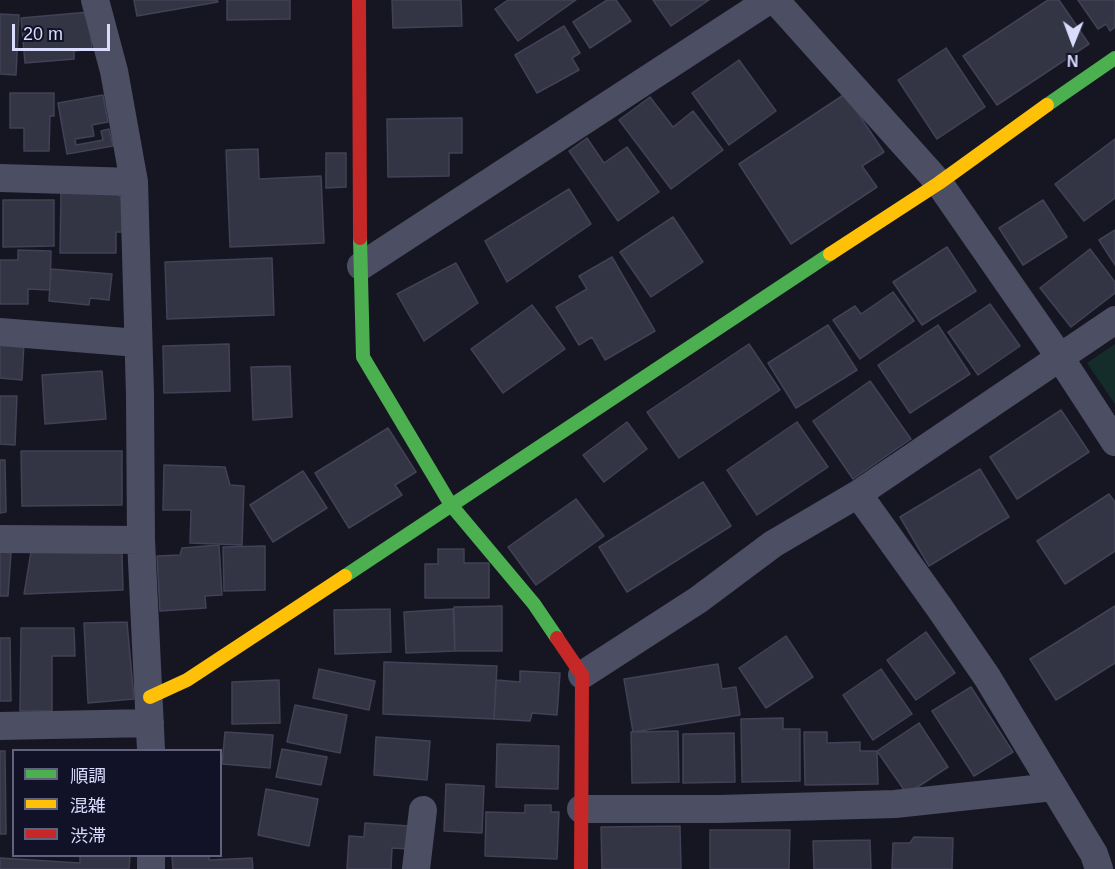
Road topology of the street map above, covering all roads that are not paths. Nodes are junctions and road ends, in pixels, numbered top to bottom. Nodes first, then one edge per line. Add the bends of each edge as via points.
1 (95, 0) edge
2 (359, 0) edge
3 (769, 0) edge
4 (775, 0) edge
5 (1115, 58) edge
6 (0, 178) edge
7 (134, 182) junction
8 (939, 183) junction
9 (361, 266) junction
10 (1115, 320) edge
11 (0, 332) edge
12 (138, 343) junction
13 (1059, 356) junction
14 (1115, 442) edge
15 (858, 494) junction
16 (451, 505) junction
17 (0, 538) edge
18 (141, 540) junction
19 (582, 675) junction
20 (150, 723) edge
21 (0, 726) edge
22 (1053, 787) junction
23 (581, 809) junction
24 (423, 810) dead end
25 (416, 869) edge
26 (581, 869) edge
27 (1099, 869) edge

1 - 7 street via 114,71
2 - 9 street
3 - 9 street
4 - 8 street
5 - 8 street
6 - 7 street
7 - 12 street
8 - 13 street
8 - 16 street
9 - 16 street via 363,357
10 - 13 street
11 - 12 street
12 - 18 street
13 - 14 street
13 - 15 street
15 - 19 street via 773,544 698,600
15 - 22 street via 975,660
16 - 19 street via 534,604
16 - 20 street via 187,680
17 - 18 street
18 - 20 street
19 - 23 street
20 - 21 street
22 - 23 street via 895,804
22 - 27 street
23 - 26 street
24 - 25 street

